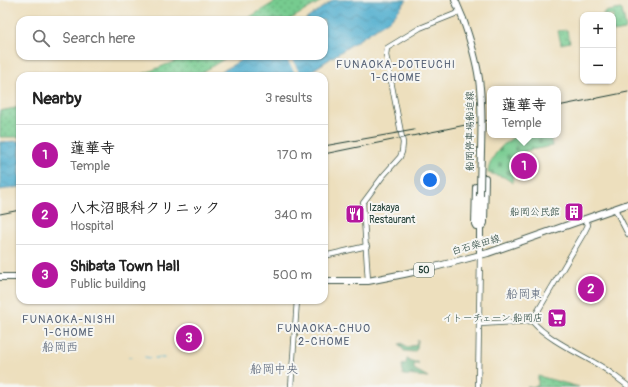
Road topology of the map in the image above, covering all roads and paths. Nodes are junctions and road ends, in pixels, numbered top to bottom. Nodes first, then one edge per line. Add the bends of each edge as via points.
1 (455, 0) edge
2 (460, 10) junction
3 (485, 178) dead end
4 (476, 187) dead end
5 (628, 204) edge
6 (615, 209) junction
7 (586, 219) junction
8 (480, 226) junction
9 (628, 234) edge
10 (366, 246) junction
11 (328, 255) edge
12 (480, 256) junction
13 (0, 277) edge
14 (16, 277) edge
15 (328, 281) edge
16 (368, 281) junction
17 (298, 304) edge
18 (532, 321) junction
19 (479, 324) junction
20 (628, 386) edge
21 (291, 387) edge
22 (478, 387) edge

1 - 2 main road, 船岡停車場船迫線
2 - 8 main road, 船岡停車場船迫線, bridge via 474,52 479,80
2 - 10 street via 420,28 386,48 403,143 400,157 363,203
3 - 8 main road via 484,223
4 - 8 main road via 475,224
5 - 6 main road, 白石柴田線 / 50
6 - 7 main road, 白石柴田線 / 50
6 - 9 street
7 - 12 main road, 白石柴田線 / 50
7 - 18 street via 588,226
8 - 12 main road, 船岡停車場船迫線
10 - 11 street
10 - 16 street
12 - 16 main road, 白石柴田線 / 50
12 - 19 street
13 - 14 main road
15 - 16 main road, 白石柴田線 / 50
17 - 21 street
18 - 19 street
18 - 20 street via 565,346
19 - 22 street

